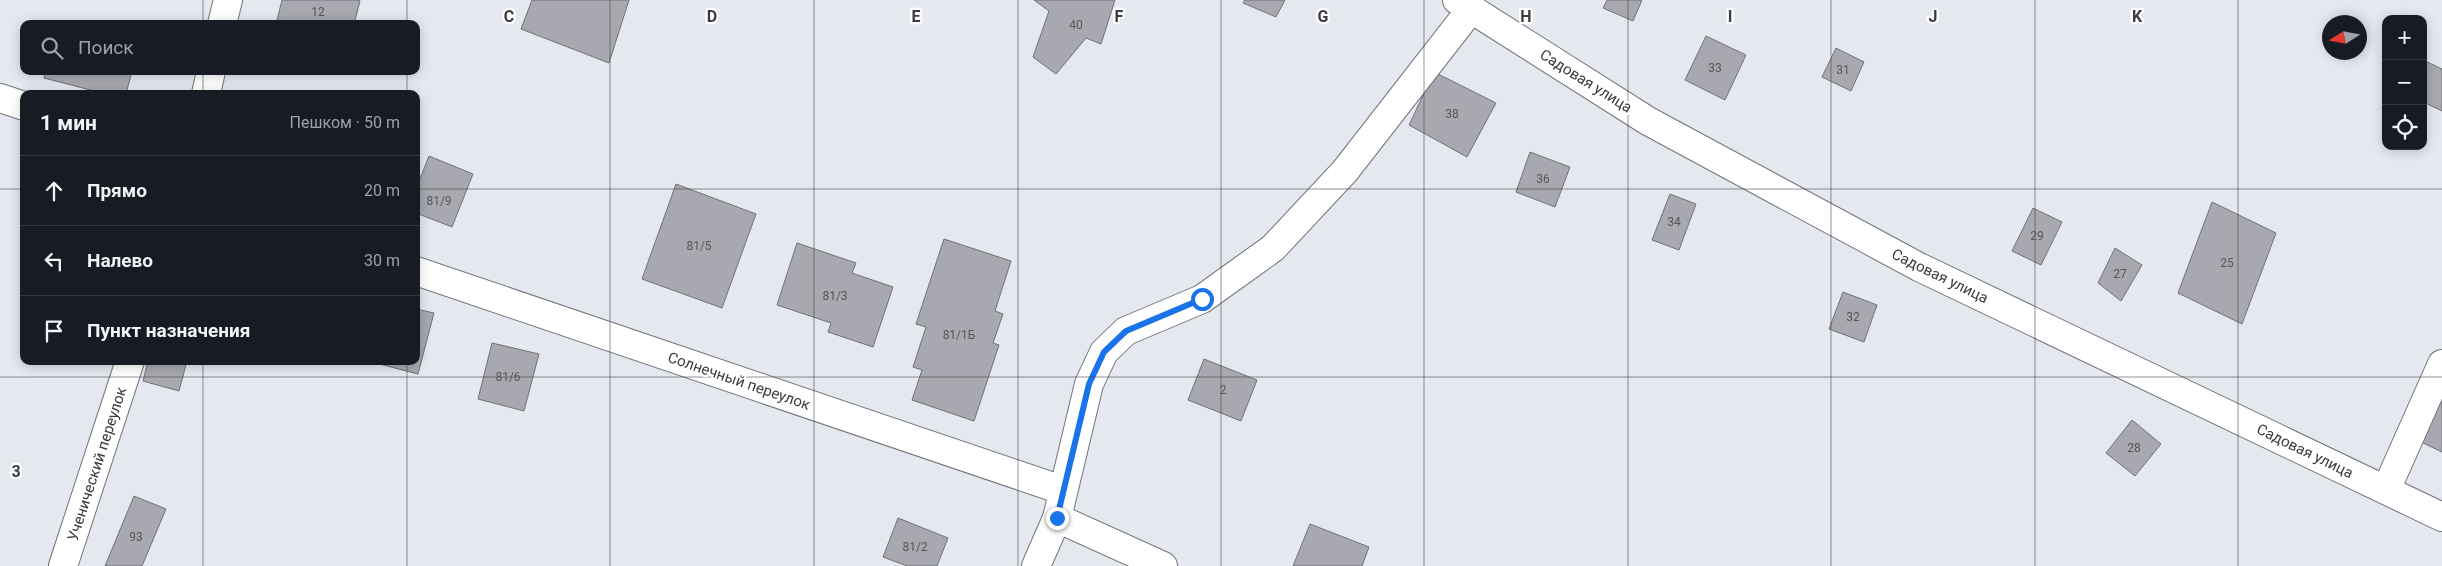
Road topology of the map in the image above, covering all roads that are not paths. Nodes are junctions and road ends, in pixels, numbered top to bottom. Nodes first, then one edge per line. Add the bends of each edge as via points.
1 (228, 0) edge
2 (1465, 4) edge
3 (223, 20) edge
4 (210, 75) edge
5 (207, 90) edge
6 (0, 98) edge
7 (20, 105) edge
8 (420, 272) edge
9 (2442, 364) edge
10 (129, 365) edge
11 (1062, 490) junction
12 (2386, 490) junction
13 (2442, 517) edge
14 (1057, 518) junction
15 (63, 566) edge
16 (1036, 566) edge
17 (1163, 566) edge

1 - 3 street
2 - 11 street via 1345,171 1273,248 1202,299 1126,331 1104,352 1089,384
2 - 12 street, Садовая улица via 1648,120 1918,266
4 - 5 street
6 - 7 street
8 - 11 street, Солнечный переулок
9 - 12 street
10 - 15 street, Ученический переулок
11 - 14 street
12 - 13 street, Садовая улица
14 - 16 street
14 - 17 street

